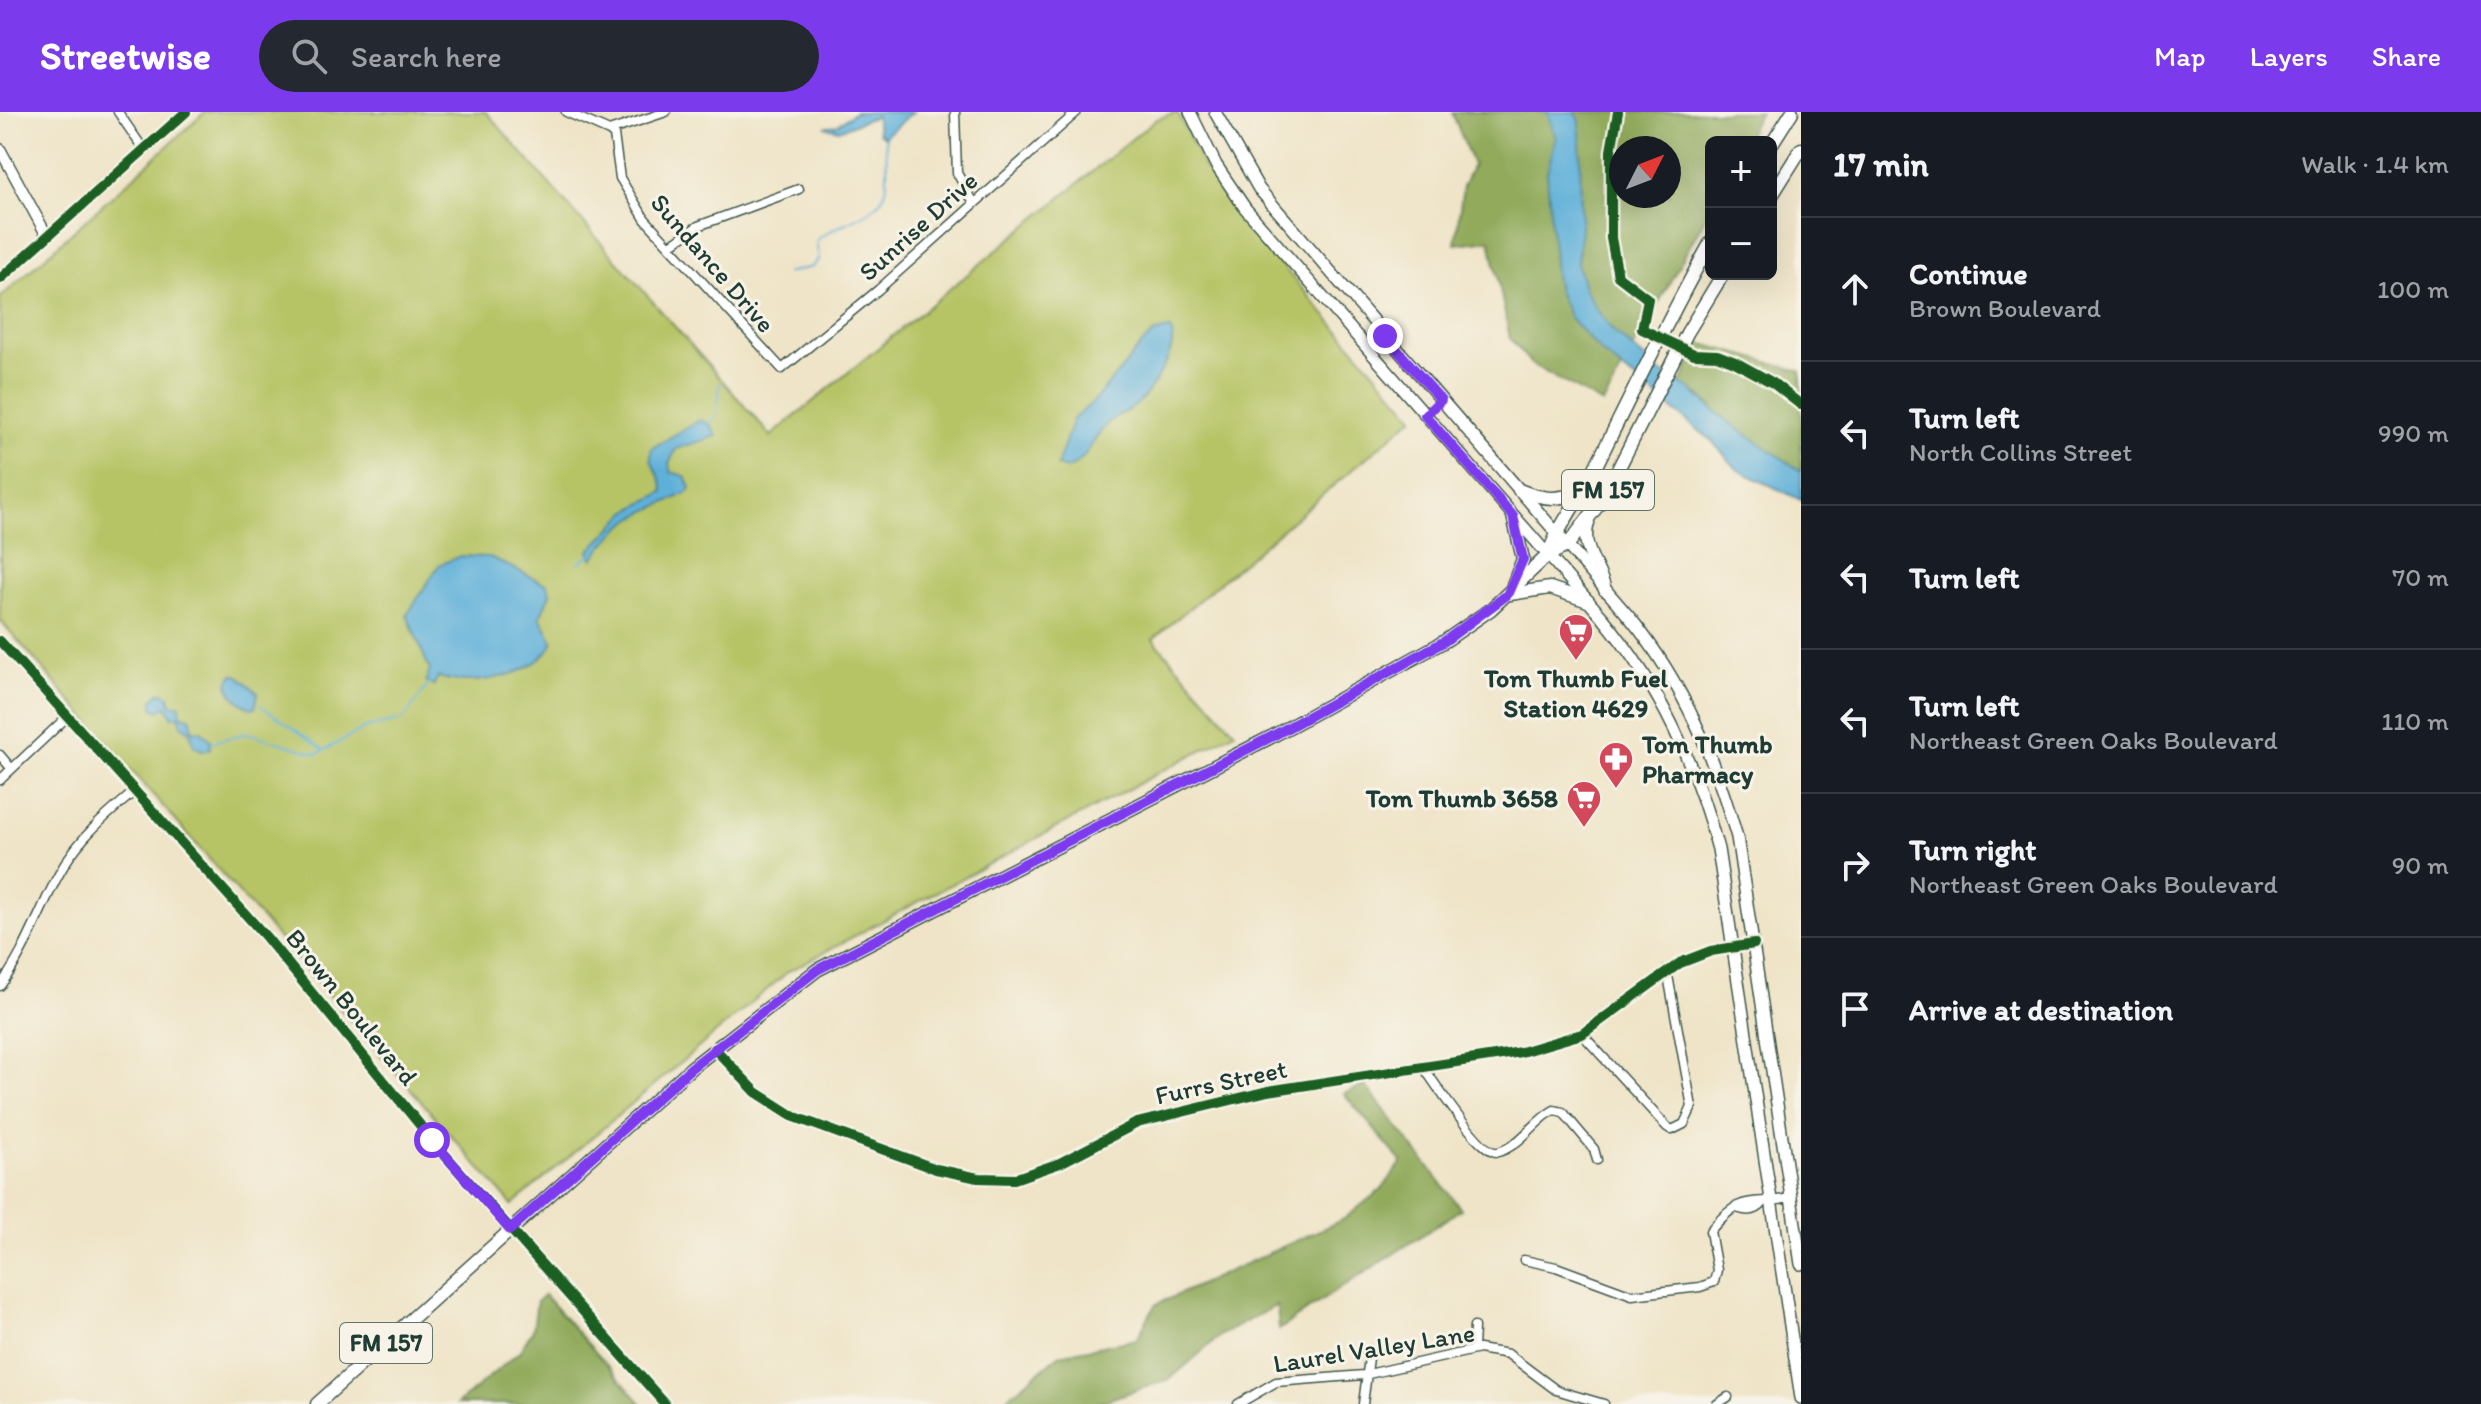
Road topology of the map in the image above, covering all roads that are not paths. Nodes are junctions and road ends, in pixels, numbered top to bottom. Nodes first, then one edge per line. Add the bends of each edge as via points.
1 (118, 112) edge
2 (186, 112) edge
3 (566, 112) edge
4 (666, 112) edge
5 (955, 112) edge
6 (1077, 112) edge
7 (1190, 112) edge
8 (1215, 112) edge
9 (1792, 112) edge
10 (609, 131) junction
11 (1777, 136) edge
12 (0, 149) edge
13 (1801, 149) edge
14 (144, 150) junction
15 (1777, 187) edge
16 (799, 189) dead end
17 (974, 203) junction
18 (47, 236) junction
19 (670, 245) junction
20 (1705, 253) edge
21 (0, 279) edge
22 (1719, 280) edge
23 (784, 368) joint
24 (1441, 400) junction
25 (1425, 415) junction
26 (1585, 489) junction
27 (1519, 490) junction
28 (1513, 516) junction
29 (1590, 516) junction
30 (1556, 533) junction
31 (1567, 546) junction
32 (1548, 555) junction
33 (1605, 590) junction
34 (1507, 595) junction
35 (1588, 601) junction
36 (0, 641) edge
37 (68, 716) junction
38 (1693, 716) junction
39 (1674, 724) junction
40 (0, 755) edge
41 (11, 768) junction
42 (0, 780) edge
43 (135, 791) junction
44 (1754, 944) junction
45 (1733, 947) junction
46 (1667, 970) junction
47 (0, 986) edge
48 (1582, 1034) junction
49 (715, 1049) junction
50 (1424, 1068) junction
51 (1597, 1160) dead end
52 (1791, 1198) junction
53 (1767, 1202) junction
54 (510, 1230) junction
55 (1524, 1260) dead end
56 (1801, 1264) edge
57 (1474, 1327) dead end
58 (1473, 1349) junction
59 (1370, 1350) dead end
60 (1364, 1375) junction
61 (1728, 1397) dead end
62 (1801, 1398) edge
63 (317, 1404) edge
64 (665, 1404) edge
65 (1238, 1404) edge
66 (1363, 1404) edge
67 (1604, 1404) edge
68 (1717, 1404) edge

1 - 14 street
2 - 14 street
3 - 10 street
4 - 10 street
5 - 17 street via 957,173
6 - 17 street, Sunrise Drive
7 - 25 main road via 1245,208
8 - 24 main road via 1259,189
9 - 11 main road
10 - 19 street, Sundance Drive via 624,187
12 - 18 street
13 - 15 main road
14 - 18 street
16 - 19 street via 698,226
17 - 23 street, Sunrise Drive
18 - 21 street
19 - 23 street, Sundance Drive via 777,367
20 - 26 main road, FM 157
22 - 29 main road, FM 157
24 - 25 main road
24 - 27 main road
25 - 28 main road
26 - 27 main road via 1569,497 1543,499
26 - 30 main road, FM 157
27 - 30 main road
28 - 32 main road
28 - 34 main road via 1523,559
29 - 31 main road, FM 157
29 - 33 main road via 1587,551 1599,567
30 - 31 main road
30 - 32 main road, FM 157
31 - 32 main road, FM 157
31 - 33 main road
32 - 34 main road, FM 157
32 - 35 main road
33 - 38 main road via 1651,643
34 - 35 main road via 1541,588
34 - 49 main road, FM 157 via 1445,641 1271,737 817,970
35 - 39 main road via 1636,660
36 - 37 street, Brown Boulevard
37 - 41 street
37 - 43 street, Brown Boulevard
38 - 39 main road
38 - 44 main road via 1737,837
39 - 45 main road via 1710,817
40 - 41 street
41 - 42 street
43 - 47 street via 89,831 62,867 24,951
43 - 54 street, Brown Boulevard via 266,937
44 - 45 street, Furrs Street
44 - 52 main road
45 - 46 street, Furrs Street
45 - 53 main road
46 - 48 street, Furrs Street
46 - 48 street via 1692,1111 1684,1124 1667,1127
48 - 50 street, Furrs Street via 1521,1052
49 - 50 street, Furrs Street via 756,1092 795,1117 936,1169 992,1179 1026,1177 1137,1123 1268,1091
49 - 54 main road, FM 157
50 - 51 street via 1490,1151 1510,1145 1554,1110 1563,1112
52 - 53 street
52 - 56 main road
53 - 55 street via 1740,1202 1710,1231 1717,1270 1714,1282 1700,1287 1632,1295
53 - 62 main road
54 - 63 main road, FM 157
54 - 64 street, Brown Boulevard
57 - 58 street
58 - 60 street, Laurel Valley Lane
58 - 67 street, Laurel Valley Lane via 1497,1349 1556,1390
59 - 60 street
60 - 65 street, Laurel Valley Lane via 1276,1382
60 - 66 street
61 - 68 street

